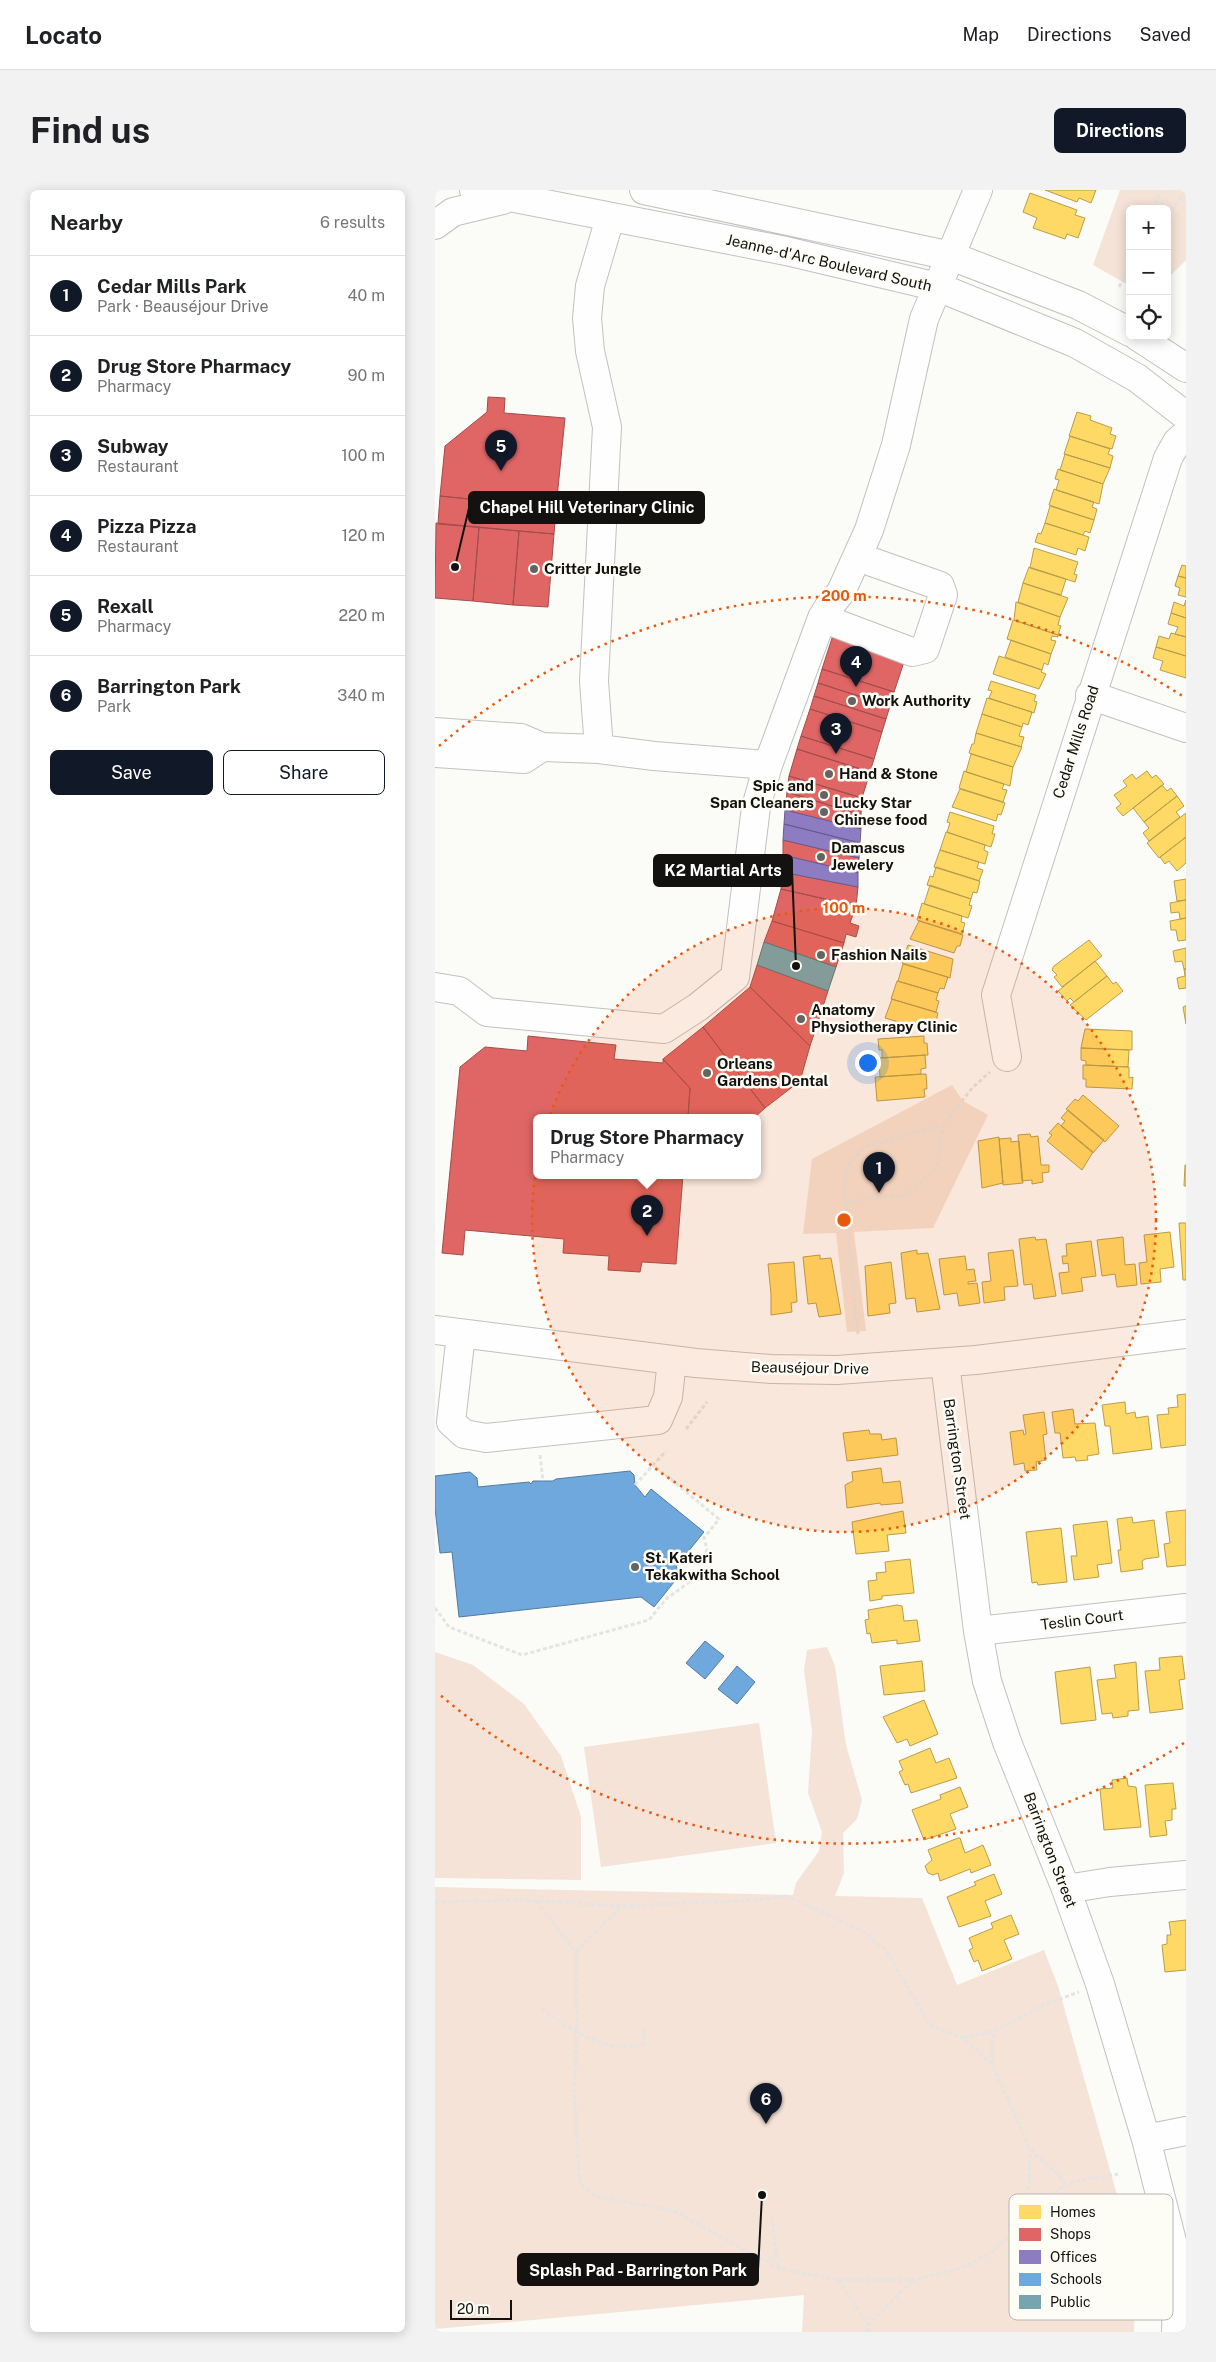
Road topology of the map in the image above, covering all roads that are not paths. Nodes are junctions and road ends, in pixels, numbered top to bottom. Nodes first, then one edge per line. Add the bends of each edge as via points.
1 (474, 190) edge
2 (644, 190) edge
3 (978, 190) edge
4 (518, 199) junction
5 (610, 218) junction
6 (435, 225) edge
7 (951, 256) junction
8 (938, 287) junction
9 (1126, 330) edge
10 (1143, 340) edge
11 (1186, 368) edge
12 (1186, 416) edge
13 (1186, 434) edge
14 (858, 557) junction
15 (823, 618) junction
16 (1091, 695) junction
17 (1186, 728) edge
18 (435, 732) edge
19 (542, 747) junction
20 (599, 749) junction
21 (435, 753) edge
22 (768, 765) junction
23 (435, 987) edge
24 (1007, 1057) road end
25 (448, 1332) edge
26 (1186, 1334) edge
27 (672, 1360) junction
28 (945, 1363) junction
29 (1186, 1608) edge
30 (978, 1631) junction
31 (1186, 1875) edge
32 (1066, 1889) junction
33 (1186, 2131) edge
34 (1146, 2140) junction
35 (1160, 2194) edge
36 (1173, 2245) edge
37 (1176, 2332) edge

1 - 4 street, Jeanne-d'Arc Boulevard South
2 - 7 street
3 - 7 street
4 - 5 street, Jeanne-d'Arc Boulevard South
4 - 6 street via 453,212
5 - 8 street, Jeanne-d'Arc Boulevard South via 786,251
5 - 20 street via 590,286 587,318 590,351 607,427 594,681
7 - 8 street
7 - 9 street via 1078,304
8 - 12 street, Jeanne-d'Arc Boulevard South via 1083,347 1137,378
8 - 14 street via 924,319 895,444
10 - 11 street
13 - 16 street, Cedar Mills Road via 1167,458
14 - 15 street via 841,592
14 - 15 street via 940,586 943,596 925,648 912,652
15 - 22 street
16 - 17 street
16 - 24 street, Cedar Mills Road via 996,995
18 - 19 street via 521,738
19 - 20 street
19 - 21 street via 524,759
20 - 22 street
22 - 23 street via 756,807 735,977 698,1007 664,1029 487,1012 459,991
25 - 27 street, Beauséjour Drive
25 - 27 street via 451,1422 465,1434 487,1438 658,1420 668,1397
26 - 28 street, Beauséjour Drive
27 - 28 street, Beauséjour Drive via 771,1369 837,1370
28 - 30 street, Barrington Street
29 - 30 street, Teslin Court
30 - 32 street, Barrington Street via 987,1681 1007,1742
31 - 32 street
32 - 34 street, Barrington Street via 1100,1984
33 - 34 street
34 - 35 street, Barrington Street
36 - 37 street, Barrington Street via 1177,2284

